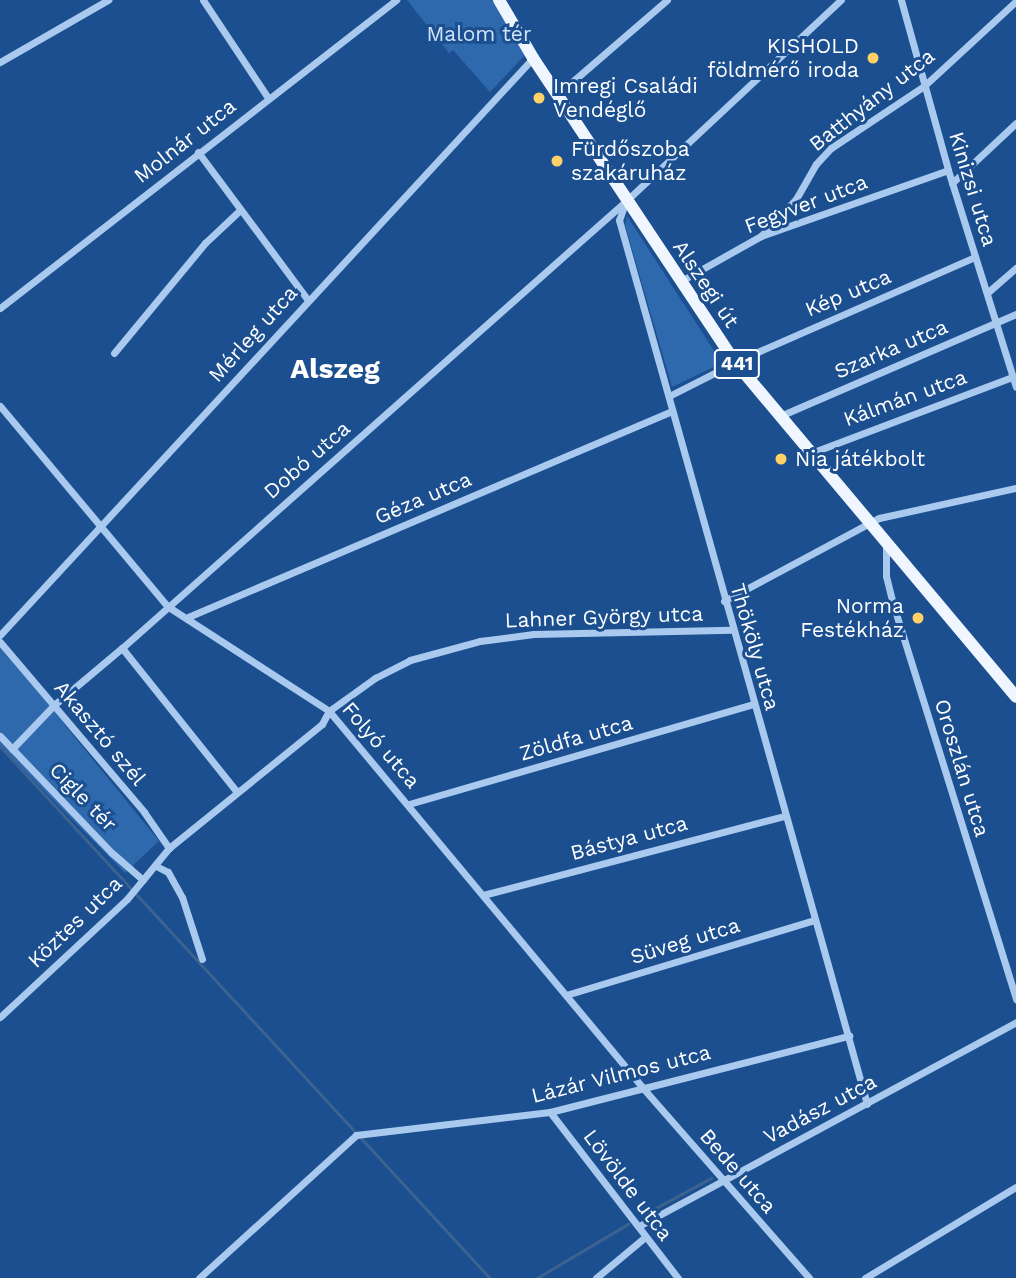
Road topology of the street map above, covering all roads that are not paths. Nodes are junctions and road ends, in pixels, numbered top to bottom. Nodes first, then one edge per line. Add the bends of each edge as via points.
1 (108, 0) edge
2 (202, 0) edge
3 (499, 0) edge
4 (667, 0) edge
5 (841, 0) edge
6 (901, 0) edge
7 (394, 1) edge
8 (1016, 1) edge
9 (533, 58) junction
10 (0, 62) edge
11 (924, 86) junction
12 (558, 94) junction
13 (268, 98) junction
14 (1016, 123) edge
15 (198, 152) junction
16 (948, 170) junction
17 (952, 183) junction
18 (626, 200) junction
19 (240, 210) junction
20 (761, 236) junction
21 (975, 257) junction
22 (1016, 268) edge
23 (681, 281) junction
24 (986, 293) junction
25 (308, 300) junction
26 (0, 308) edge
27 (1016, 314) edge
28 (996, 323) junction
29 (114, 353) dead end
30 (735, 362) junction
31 (1012, 377) junction
32 (1016, 387) edge
33 (669, 396) junction
34 (0, 406) edge
35 (672, 411) junction
36 (779, 416) junction
37 (811, 453) junction
38 (1016, 488) edge
39 (869, 523) junction
40 (101, 528) junction
41 (886, 545) junction
42 (724, 601) junction
43 (167, 606) junction
44 (188, 617) junction
45 (732, 630) junction
46 (0, 635) edge
47 (0, 642) edge
48 (122, 648) junction
49 (1016, 697) edge
50 (754, 704) junction
51 (54, 705) junction
52 (329, 710) junction
53 (0, 736) edge
54 (12, 749) junction
55 (236, 792) junction
56 (409, 804) junction
57 (784, 816) junction
58 (169, 848) junction
59 (156, 866) junction
60 (143, 880) junction
61 (483, 895) junction
62 (815, 920) junction
63 (202, 959) dead end
64 (566, 995) junction
65 (1016, 999) edge
66 (0, 1017) edge
67 (1016, 1021) edge
68 (849, 1036) junction
69 (642, 1087) junction
70 (867, 1104) junction
71 (550, 1112) junction
72 (722, 1181) junction
73 (1016, 1187) edge
74 (639, 1226) junction
75 (645, 1237) junction
76 (199, 1278) edge
77 (596, 1278) edge
78 (678, 1278) edge
79 (808, 1278) edge
80 (865, 1278) edge

1 - 10 street
2 - 13 street
3 - 9 main road, Alszegi út / 441
4 - 12 street
5 - 18 street, Dobó utca
6 - 11 street, Kinizsi utca
7 - 13 street, Molnár utca
8 - 11 street, Batthyány utca
9 - 12 main road, Alszegi út / 441
9 - 25 street, Mérleg utca
11 - 16 street, Kinizsi utca
11 - 20 street, Batthyány utca via 831,148 816,164 796,200
12 - 18 main road, Alszegi út / 441
13 - 15 street, Molnár utca
14 - 17 street
15 - 19 street
15 - 26 street, Molnár utca
16 - 17 street, Kinizsi utca
16 - 20 street, Fegyver utca
17 - 21 street, Kinizsi utca
18 - 23 main road, Alszegi út / 441
18 - 33 street, Thököly utca via 620,220
18 - 43 street, Dobó utca
19 - 25 street
19 - 29 street via 205,243
20 - 23 street, Fegyver utca
21 - 24 street, Kinizsi utca
21 - 30 street, Kép utca
22 - 24 street
23 - 30 main road, Alszegi út / 441
24 - 28 street, Kinizsi utca
25 - 40 street, Mérleg utca
27 - 28 street, Szarka utca
28 - 31 street, Kinizsi utca
28 - 36 street, Szarka utca
30 - 33 street
30 - 36 main road, Alszegi út / 441
31 - 32 street, Kinizsi utca
31 - 37 street, Kálmán utca
33 - 35 street, Thököly utca
34 - 40 street, Folyó utca
35 - 42 street, Thököly utca
35 - 44 street, Géza utca
36 - 37 main road, Alszegi út / 441
37 - 39 main road, Alszegi út / 441
38 - 39 street
39 - 41 main road, Alszegi út / 441
39 - 42 street
40 - 43 street, Folyó utca
40 - 46 street, Mérleg utca
41 - 49 main road, Alszegi út / 441
41 - 65 street, Oroszlán utca via 894,607
42 - 45 street, Thököly utca
43 - 44 street, Folyó utca
43 - 48 street, Dobó utca
44 - 52 street, Folyó utca
45 - 50 street, Thököly utca
45 - 52 street, Lahner György utca via 560,633 480,640 410,660 374,678
47 - 51 street, Akasztó szél
48 - 51 street, Dobó utca
48 - 55 street
50 - 56 street, Zöldfa utca
50 - 57 street, Thököly utca
51 - 54 street, Dobó utca
51 - 58 street, Akasztó szél
52 - 55 street, Lahner György utca via 322,724
52 - 56 street, Folyó utca
53 - 54 street, Cigle tér
54 - 60 street, Cigle tér
55 - 58 street, Lahner György utca
56 - 61 street, Folyó utca
57 - 61 street, Bástya utca
57 - 62 street, Thököly utca
58 - 59 street, Lahner György utca
59 - 60 street, Lahner György utca
59 - 63 street via 168,872 181,897
60 - 66 street, Köztes utca
61 - 64 street, Folyó utca
62 - 64 street, Süveg utca
62 - 68 street, Thököly utca
64 - 69 street, Folyó utca
67 - 70 street, Vadász utca
68 - 69 street, Lázár Vilmos utca
68 - 70 street, Thököly utca
69 - 71 street, Lázár Vilmos utca
69 - 72 street, Bede utca
70 - 72 street, Vadász utca
71 - 74 street, Lövölde utca
71 - 76 street, Lázár Vilmos utca via 360,1135
72 - 74 street, Vadász utca
72 - 79 street, Bede utca
73 - 80 street
74 - 75 street, Lövölde utca
75 - 77 street
75 - 78 street, Lövölde utca

